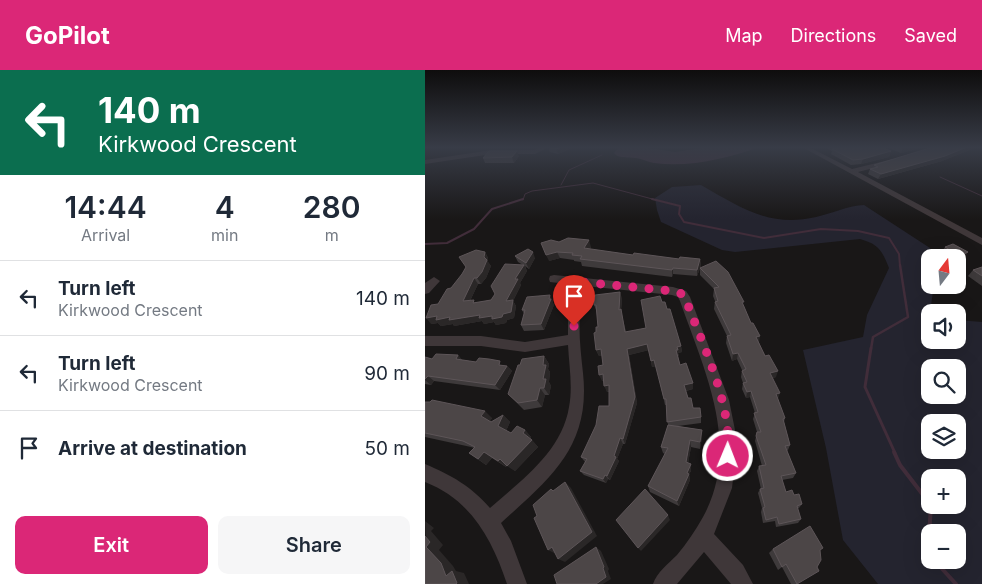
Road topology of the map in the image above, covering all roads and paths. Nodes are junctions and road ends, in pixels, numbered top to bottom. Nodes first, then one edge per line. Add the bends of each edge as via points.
1 (854, 171) edge
2 (851, 172) joint
3 (982, 242) edge
4 (554, 279) dead end
5 (434, 281) dead end
6 (581, 282) junction
7 (425, 290) edge
8 (574, 339) junction
9 (425, 341) edge
10 (425, 473) edge
11 (489, 520) junction
12 (703, 536) junction
13 (517, 584) edge
14 (663, 584) edge
15 (743, 584) edge

1 - 2 street
2 - 3 street
4 - 6 street
5 - 7 street
6 - 8 street via 574,304
6 - 12 street via 673,291 682,294 686,300 723,400 728,427 728,456 722,489
8 - 9 street via 525,347 481,341
8 - 11 street via 577,407 569,434 553,459
10 - 11 street via 456,489
11 - 13 street
12 - 14 street
12 - 15 street

